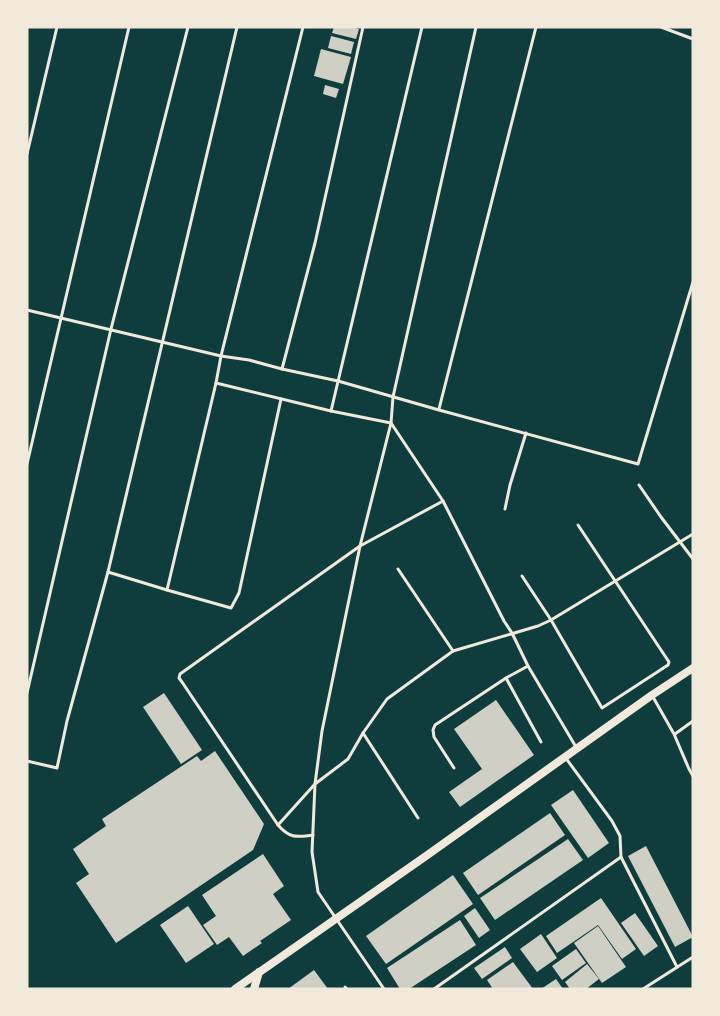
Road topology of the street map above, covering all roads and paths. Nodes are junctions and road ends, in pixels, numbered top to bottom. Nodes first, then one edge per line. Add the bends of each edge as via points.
1 (57, 27) edge
2 (129, 27) edge
3 (188, 27) edge
4 (237, 27) edge
5 (303, 27) edge
6 (363, 27) edge
7 (422, 27) edge
8 (476, 27) edge
9 (536, 27) edge
10 (661, 27) edge
11 (693, 39) edge
12 (27, 154) edge
13 (693, 282) edge
14 (27, 310) edge
15 (62, 317) junction
16 (111, 329) junction
17 (163, 341) junction
18 (221, 356) junction
19 (282, 369) junction
20 (338, 381) junction
21 (216, 383) junction
22 (393, 397) junction
23 (281, 399) junction
24 (439, 410) junction
25 (331, 411) junction
26 (391, 423) junction
27 (526, 433) junction
28 (27, 464) edge
29 (639, 485) dead end
30 (443, 501) junction
31 (505, 509) dead end
32 (578, 525) dead end
33 (693, 534) edge
34 (680, 542) junction
35 (360, 546) junction
36 (693, 559) edge
37 (398, 569) dead end
38 (108, 572) junction
39 (522, 576) dead end
40 (615, 581) junction
41 (167, 590) junction
42 (551, 620) junction
43 (512, 633) junction
44 (453, 651) junction
45 (528, 666) junction
46 (693, 668) edge
47 (506, 678) junction
48 (27, 693) edge
49 (652, 694) junction
50 (693, 721) edge
51 (363, 733) junction
52 (674, 734) junction
53 (541, 742) dead end
54 (577, 748) junction
55 (565, 757) junction
56 (27, 761) edge
57 (454, 768) dead end
58 (693, 776) edge
59 (315, 784) junction
60 (418, 818) dead end
61 (278, 825) junction
62 (313, 835) junction
63 (621, 856) junction
64 (336, 919) junction
65 (693, 957) edge
66 (677, 967) junction
67 (260, 971) junction
68 (235, 989) edge
69 (254, 989) edge
70 (384, 989) edge
71 (434, 989) edge
72 (643, 989) edge

1 - 12 lane
2 - 15 lane
3 - 16 lane
4 - 17 lane
5 - 18 lane
6 - 19 lane via 315,243
7 - 20 lane
8 - 22 lane
9 - 24 lane
10 - 11 lane
13 - 27 lane via 638,464
14 - 15 lane
15 - 16 lane
15 - 28 lane
16 - 17 lane
16 - 48 lane
17 - 18 lane
17 - 38 lane
18 - 19 lane
18 - 21 lane
19 - 20 lane
20 - 22 lane
20 - 25 lane
21 - 23 lane
21 - 41 lane
22 - 24 lane
22 - 26 lane
23 - 25 lane
23 - 41 lane via 234,603 231,608
24 - 27 lane
25 - 26 lane
26 - 30 lane
26 - 35 lane
27 - 31 lane
29 - 34 lane
30 - 35 lane
30 - 43 lane
32 - 40 lane
33 - 34 lane
34 - 36 lane
34 - 40 lane
35 - 59 lane
35 - 61 lane via 180,674 179,678
37 - 44 lane
38 - 41 lane
38 - 56 lane via 57,768
39 - 42 lane
40 - 42 lane
40 - 42 lane via 669,662 603,709
42 - 43 lane
43 - 44 lane
43 - 45 lane
44 - 51 lane via 387,699
45 - 47 lane
45 - 54 lane
46 - 49 street
47 - 53 lane
47 - 57 lane via 435,725 434,737
49 - 52 lane
49 - 54 street
50 - 52 lane
51 - 59 lane via 348,759
51 - 60 lane
52 - 58 lane
54 - 55 street
55 - 63 lane via 612,821 620,836
55 - 64 street
59 - 61 lane
59 - 62 lane
61 - 62 lane via 297,837
62 - 64 lane via 318,892
63 - 66 lane
63 - 71 lane
64 - 67 street
64 - 70 lane
65 - 66 lane
66 - 72 lane
67 - 68 street
67 - 69 street

